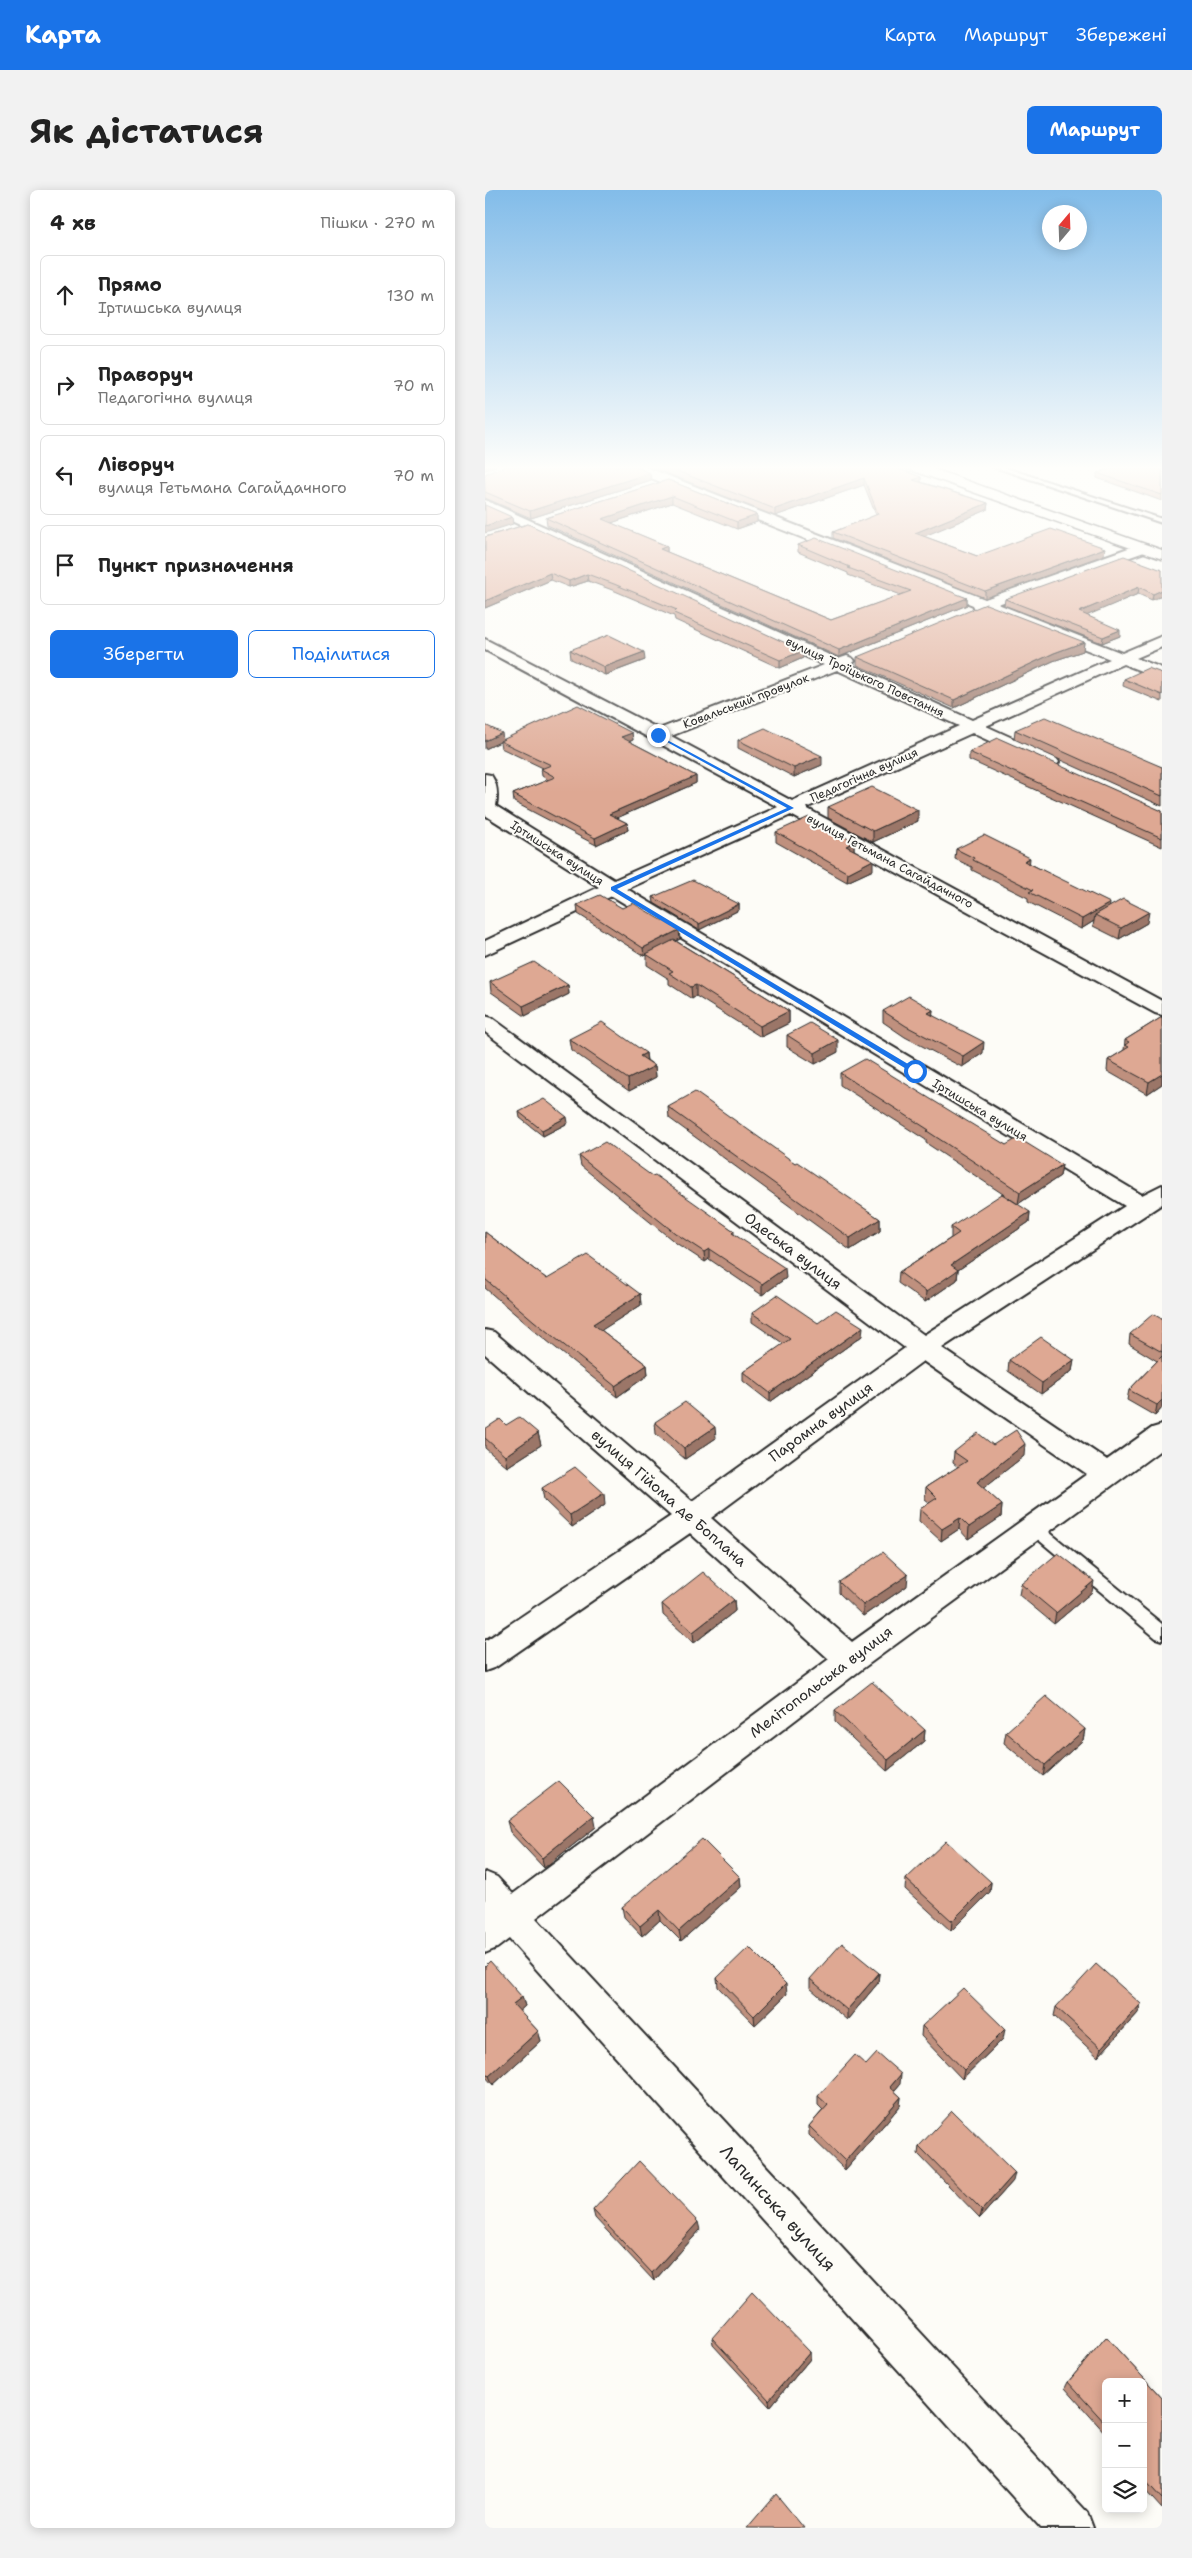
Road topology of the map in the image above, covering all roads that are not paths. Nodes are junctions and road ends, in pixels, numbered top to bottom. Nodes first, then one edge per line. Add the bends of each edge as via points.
1 (643, 575) edge
2 (913, 575) edge
3 (1067, 575) edge
4 (987, 604) junction
5 (961, 614) edge
6 (1162, 642) edge
7 (485, 644) edge
8 (865, 654) edge
9 (1127, 659) junction
10 (839, 665) junction
11 (1162, 674) edge
12 (972, 726) junction
13 (658, 735) junction
14 (1067, 770) edge
15 (485, 779) edge
16 (791, 808) junction
17 (613, 888) junction
18 (485, 949) edge
19 (1162, 1008) edge
20 (485, 1022) edge
21 (1152, 1199) edge
22 (485, 1339) edge
23 (923, 1348) junction
24 (1162, 1435) edge
25 (1107, 1473) junction
26 (691, 1516) junction
27 (1033, 1527) junction
28 (1162, 1633) edge
29 (485, 1658) edge
30 (851, 1660) junction
31 (485, 1888) edge
32 (499, 1926) edge
33 (1071, 2528) edge

1 - 10 street, вулиця Троїцького Повстання
2 - 4 street
3 - 4 street
4 - 5 street
4 - 9 street
6 - 9 street, Педагогічна вулиця
7 - 13 street, вулиця Гетьмана Сагайдачного
8 - 10 street, Ковальський провулок
9 - 11 street
9 - 12 street, Педагогічна вулиця
10 - 12 street, вулиця Троїцького Повстання
10 - 13 street, Ковальський провулок
12 - 14 street, вулиця Троїцького Повстання
12 - 16 street, Педагогічна вулиця
13 - 16 street, вулиця Гетьмана Сагайдачного
15 - 17 street, Іртишська вулиця via 489,794 487,808
16 - 17 street, Педагогічна вулиця
16 - 19 street, вулиця Гетьмана Сагайдачного
17 - 18 street, Педагогічна вулиця
17 - 21 street, Іртишська вулиця
20 - 23 street, Одеська вулиця
21 - 23 street, Паромна вулиця
22 - 26 street, вулиця Гійома де Боплана
23 - 25 street, Одеська вулиця
23 - 26 street, Паромна вулиця
24 - 25 street, Мелітопольська вулиця
25 - 27 street, Мелітопольська вулиця
26 - 29 street, Паромна вулиця
26 - 30 street, вулиця Гійома де Боплана
27 - 28 lane
27 - 30 street, Мелітопольська вулиця
30 - 32 street, Мелітопольська вулиця
31 - 32 street, Лапинська вулиця
32 - 33 street, Лапинська вулиця

